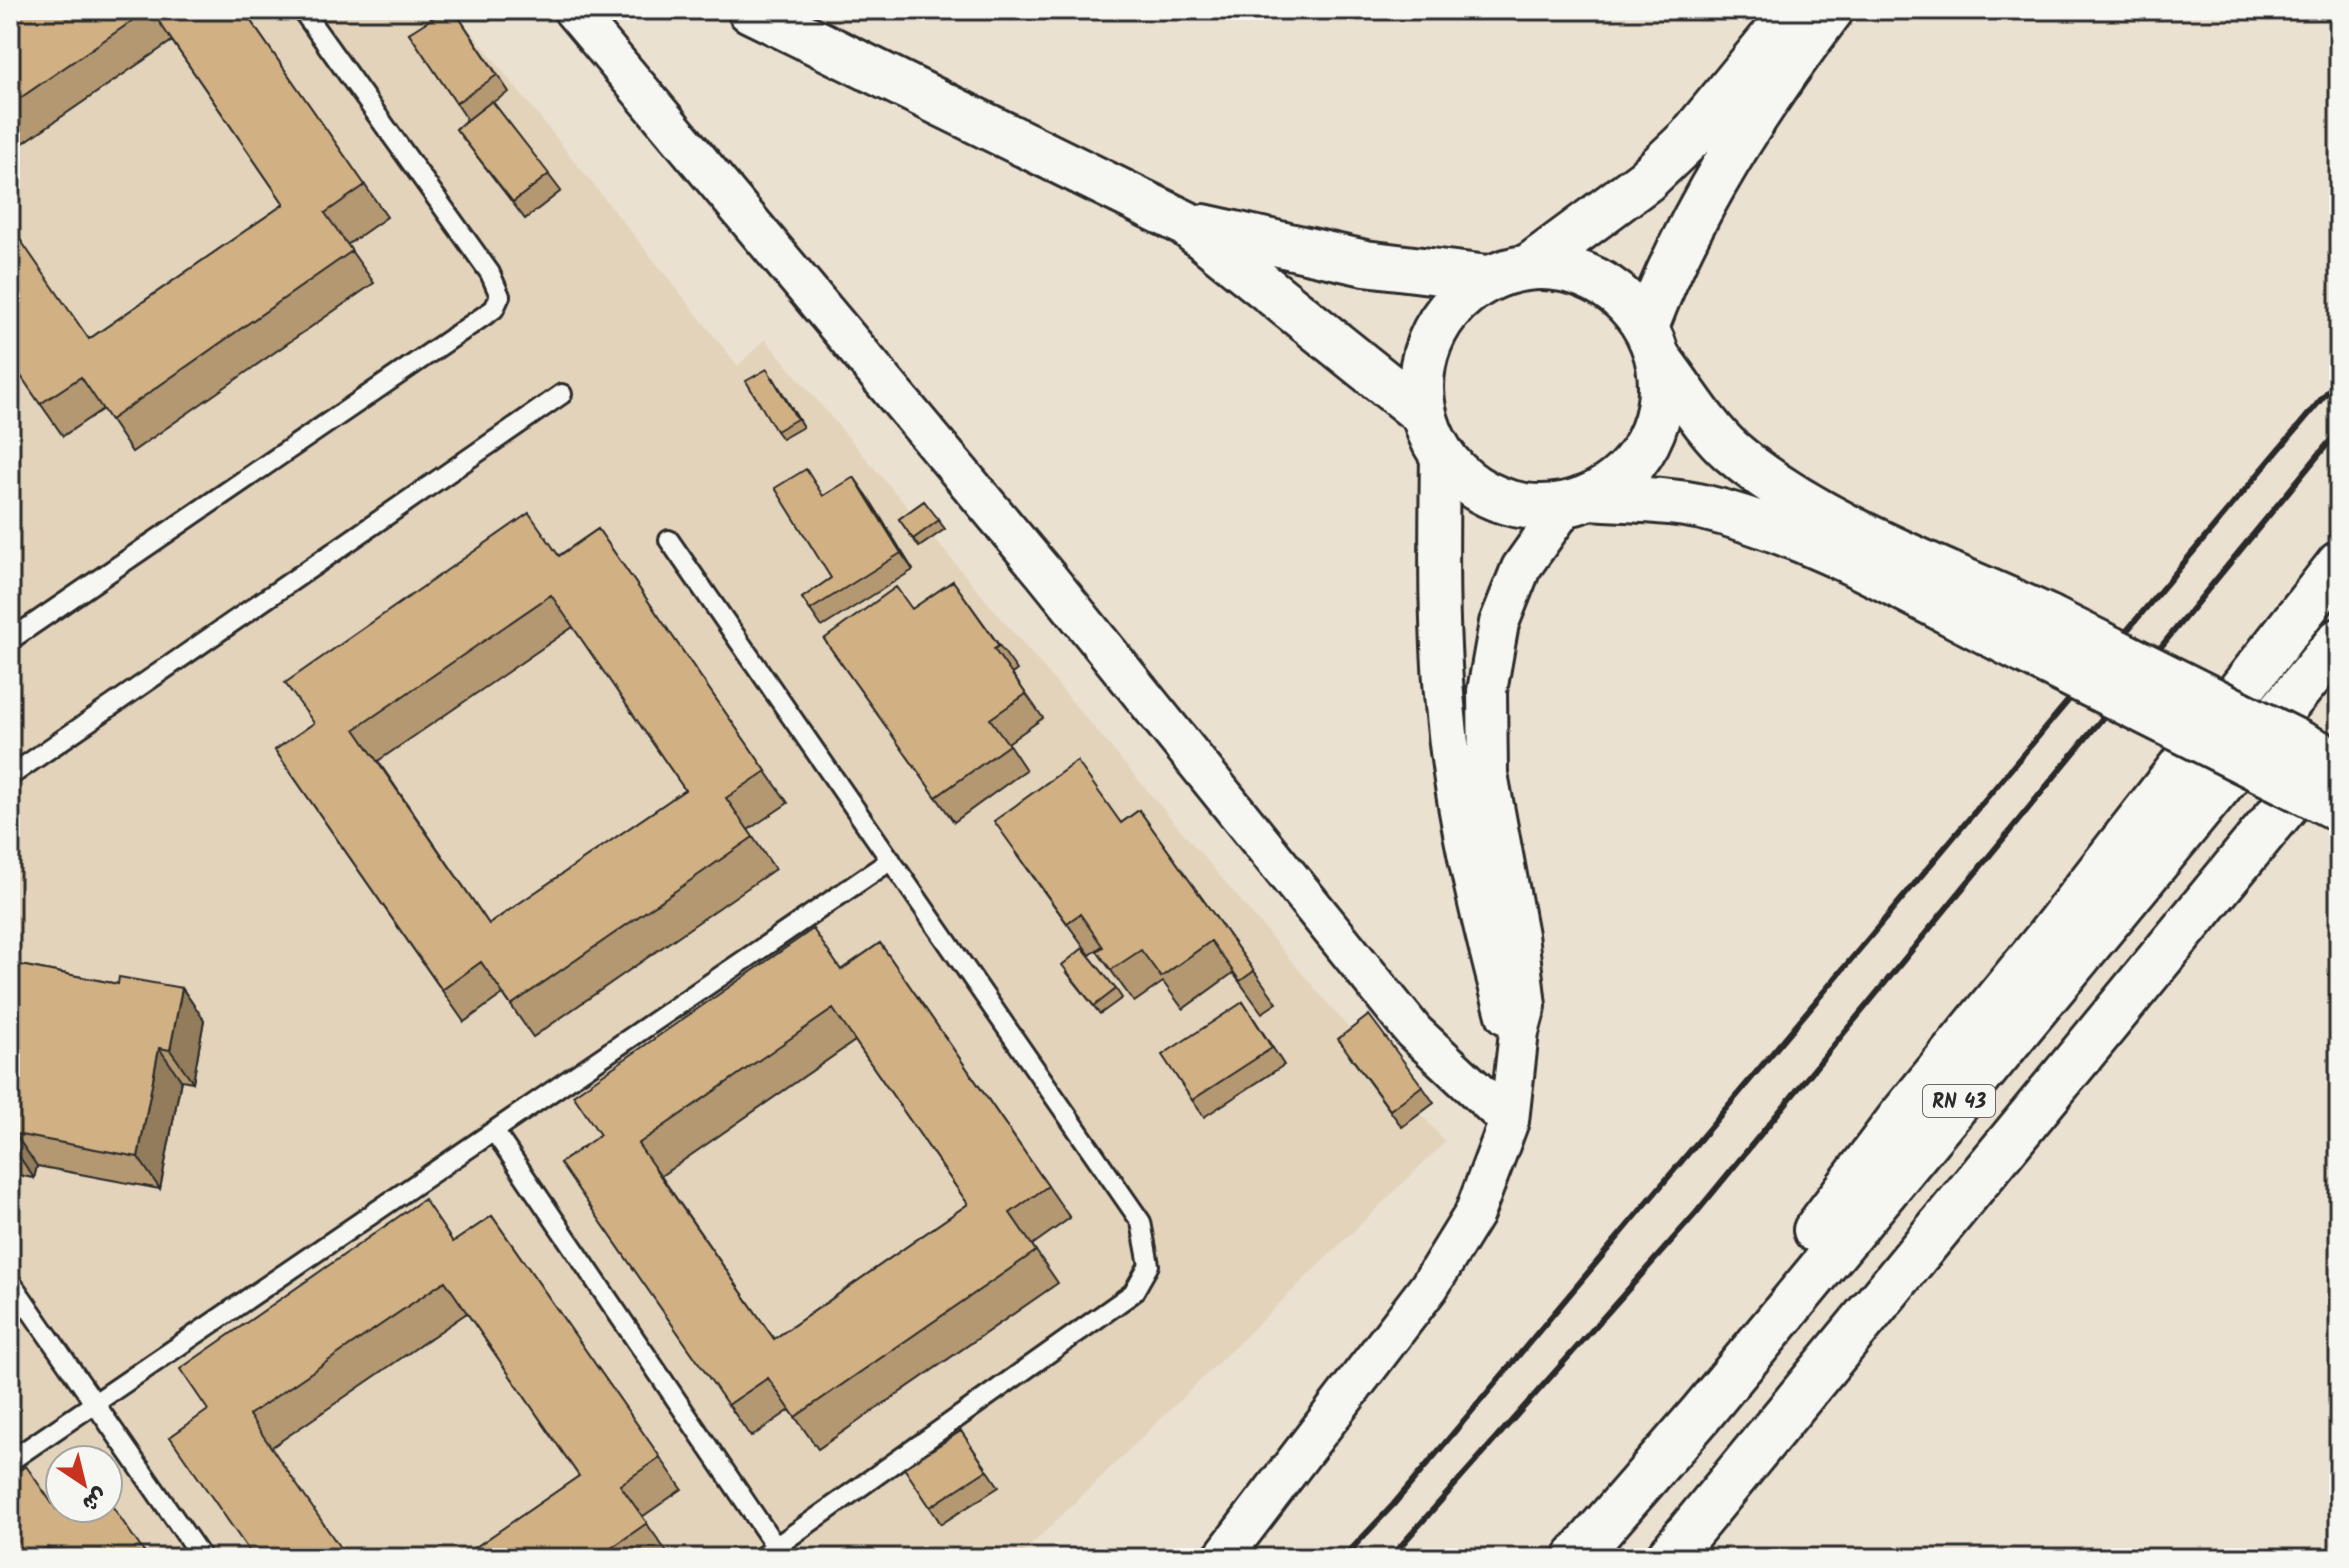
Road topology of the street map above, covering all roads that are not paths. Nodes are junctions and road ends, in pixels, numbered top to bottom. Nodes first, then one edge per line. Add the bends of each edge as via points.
1 (302, 10) edge
2 (573, 10) edge
3 (750, 10) edge
4 (1795, 10) edge
5 (1831, 10) edge
6 (1185, 223) junction
7 (1530, 266) junction
8 (1488, 278) junction
9 (1653, 343) junction
10 (562, 394) dead end
11 (1431, 434) junction
12 (1578, 501) junction
13 (669, 540) dead end
14 (2339, 564) edge
15 (2038, 635) junction
16 (10, 640) edge
17 (2339, 641) edge
18 (2339, 742) edge
19 (2339, 763) edge
20 (10, 776) edge
21 (2339, 809) edge
22 (891, 860) junction
23 (1519, 1032) junction
24 (1509, 1121) junction
25 (494, 1131) junction
26 (10, 1281) edge
27 (95, 1403) junction
28 (1700, 1415) junction
29 (10, 1461) edge
30 (768, 1553) edge
31 (202, 1558) edge
32 (1222, 1558) edge
33 (1576, 1558) edge
34 (1668, 1558) edge

1 - 16 lane via 490,273 500,296 494,309
2 - 24 street via 1044,573 1414,1032
3 - 6 main road
4 - 7 main road via 1668,159 1593,223
5 - 9 main road via 1781,76 1704,197 1665,276
6 - 8 main road via 1365,263
6 - 11 main road
7 - 8 main road
7 - 9 main road via 1574,270 1613,288
8 - 11 main road via 1456,301 1433,332 1421,372
9 - 12 main road via 1662,400 1650,439 1626,473
9 - 15 main road via 1729,449 1819,512
10 - 20 lane
11 - 12 main road via 1469,484 1508,503
11 - 23 street via 1446,717 1461,818 1505,1013
12 - 15 main road via 1699,506 1803,541
12 - 23 street via 1521,568 1499,623 1487,691 1488,774 1526,1006
13 - 22 lane
14 - 28 main road via 1901,1117 1812,1236
15 - 19 main road, bridge
15 - 21 main road, bridge
17 - 28 main road, RN 43
18 - 34 main road, RN 43
22 - 25 lane
22 - 30 lane via 1141,1222 1149,1265 1133,1293
23 - 24 street
24 - 32 street via 1474,1214 1429,1287
25 - 27 lane
25 - 30 lane
26 - 27 lane
27 - 29 lane
27 - 31 lane
28 - 33 main road, RN 43

